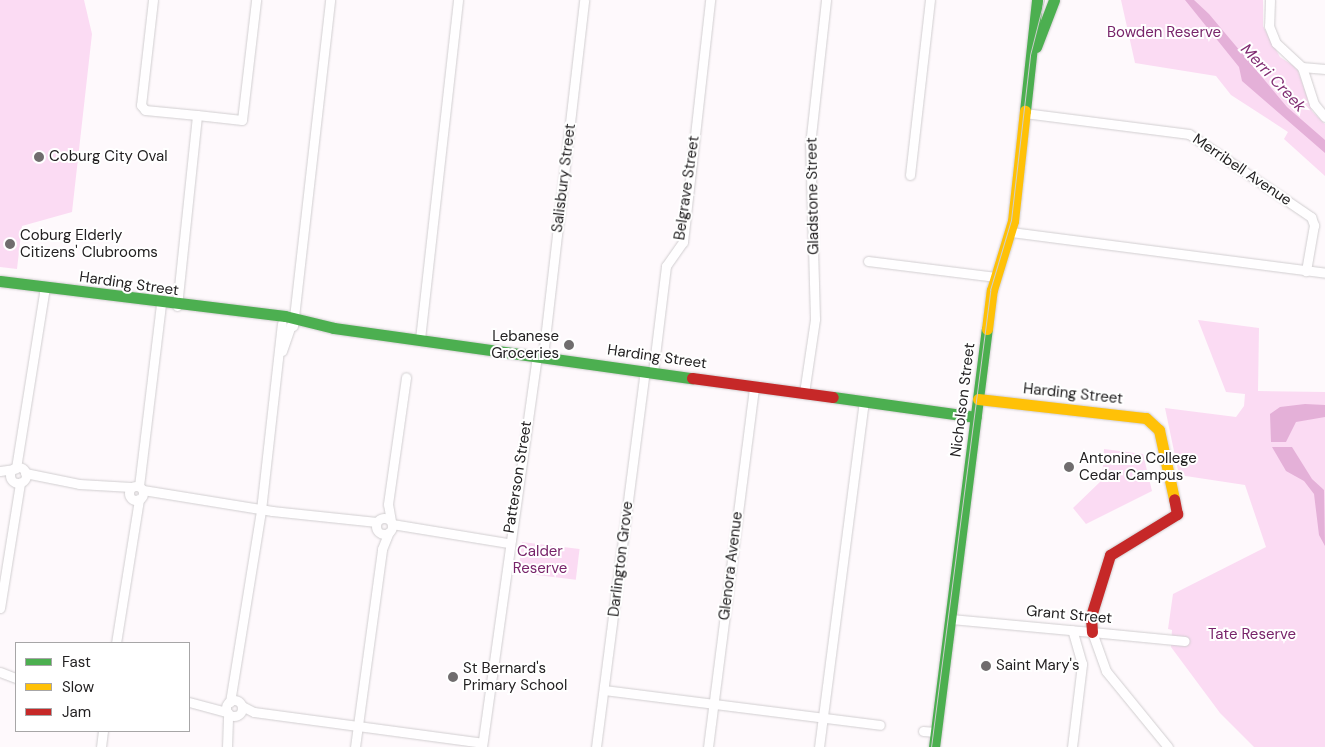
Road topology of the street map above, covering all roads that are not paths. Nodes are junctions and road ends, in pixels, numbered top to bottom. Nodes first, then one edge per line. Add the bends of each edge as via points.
1 (153, 0) edge
2 (256, 0) edge
3 (330, 0) edge
4 (458, 0) edge
5 (584, 0) edge
6 (710, 0) edge
7 (826, 0) edge
8 (930, 0) edge
9 (1037, 0) edge
10 (1054, 0) edge
11 (1270, 0) edge
12 (1032, 59) junction
13 (1302, 67) junction
14 (1325, 70) edge
15 (1025, 113) junction
16 (197, 115) junction
17 (1325, 117) edge
18 (910, 175) dead end
19 (1011, 232) junction
20 (868, 261) dead end
21 (1306, 271) junction
22 (1325, 273) edge
23 (996, 277) junction
24 (0, 281) edge
25 (45, 287) junction
26 (162, 303) junction
27 (178, 306) junction
28 (290, 323) junction
29 (420, 339) junction
30 (540, 356) junction
31 (649, 371) junction
32 (406, 377) dead end
33 (754, 386) junction
34 (804, 393) junction
35 (978, 399) junction
36 (864, 401) junction
37 (976, 417) junction
38 (20, 470) junction
39 (0, 472) edge
40 (43, 479) junction
41 (16, 480) junction
42 (136, 492) junction
43 (388, 504) junction
44 (261, 510) junction
45 (377, 526) junction
46 (391, 527) junction
47 (508, 543) junction
48 (382, 550) junction
49 (0, 608) edge
50 (950, 619) junction
51 (1072, 630) junction
52 (1090, 632) junction
53 (1185, 641) dead end
54 (116, 642) edge
55 (0, 672) edge
56 (15, 678) edge
57 (15, 678) edge
58 (0, 679) edge
59 (604, 690) junction
60 (190, 702) edge
61 (714, 704) junction
62 (234, 709) junction
63 (823, 718) junction
64 (880, 725) dead end
65 (358, 727) junction
66 (924, 731) dead end
67 (103, 732) edge
68 (936, 732) junction
69 (482, 745) edge
70 (101, 747) edge
71 (227, 747) edge
72 (355, 747) edge
73 (596, 747) edge
74 (708, 747) edge
75 (819, 747) edge
76 (934, 747) edge
77 (1072, 747) edge
78 (1168, 747) edge

1 - 16 street via 141,105 145,110
2 - 16 street via 242,120
3 - 28 street
4 - 29 street
5 - 30 street, Salisbury Street
6 - 31 street, Belgrave Street via 683,242 666,266
7 - 34 street, Gladstone Street via 810,145 815,312
8 - 18 street
9 - 12 street, Nicholson Street
10 - 12 street, Nicholson Street
11 - 13 street via 1269,26 1276,43
12 - 15 street, Nicholson Street
13 - 14 street
13 - 17 street via 1314,104
15 - 19 street, Nicholson Street
15 - 21 street, Merribell Avenue via 1189,134 1310,217 1314,225
16 - 27 street
19 - 21 street
19 - 23 street, Nicholson Street
20 - 23 street
21 - 22 street
23 - 35 street, Nicholson Street
24 - 25 street, Harding Street
25 - 26 street, Harding Street
25 - 38 street
26 - 27 street, Harding Street
26 - 42 street
27 - 28 street, Harding Street
28 - 29 street, Harding Street
28 - 44 street via 282,351
29 - 30 street, Harding Street
30 - 31 street, Harding Street
30 - 47 street, Patterson Street
31 - 33 street, Harding Street
31 - 59 street, Darlington Grove
32 - 43 street
33 - 34 street, Harding Street
33 - 61 street, Glenora Avenue
34 - 36 street, Harding Street
35 - 37 street, Nicholson Street
35 - 52 street, Harding Street via 1146,418 1159,430 1177,514 1110,555
36 - 37 street, Harding Street
36 - 63 street
37 - 50 street, Nicholson Street
38 - 39 street
38 - 40 street
38 - 41 street
38 - 41 street
39 - 41 street
40 - 41 street
40 - 42 street
41 - 49 street
42 - 44 street
42 - 54 street
43 - 45 street
43 - 46 street
44 - 45 street
44 - 62 street
45 - 46 street
45 - 46 street
45 - 48 street
46 - 47 street
46 - 48 street
47 - 69 street, Patterson Street
48 - 65 street
50 - 51 street, Grant Street
50 - 68 street, Nicholson Street
51 - 52 street, Grant Street
51 - 77 street via 1082,664
52 - 53 street, Grant Street
52 - 78 street via 1106,671
55 - 56 street
57 - 58 street
59 - 61 street
59 - 73 street, Darlington Grove
60 - 62 street
61 - 63 street
61 - 74 street, Glenora Avenue
62 - 65 street
62 - 71 street
63 - 64 street
63 - 75 street
65 - 69 street
65 - 72 street
66 - 68 street
67 - 70 street
68 - 76 street, Nicholson Street

